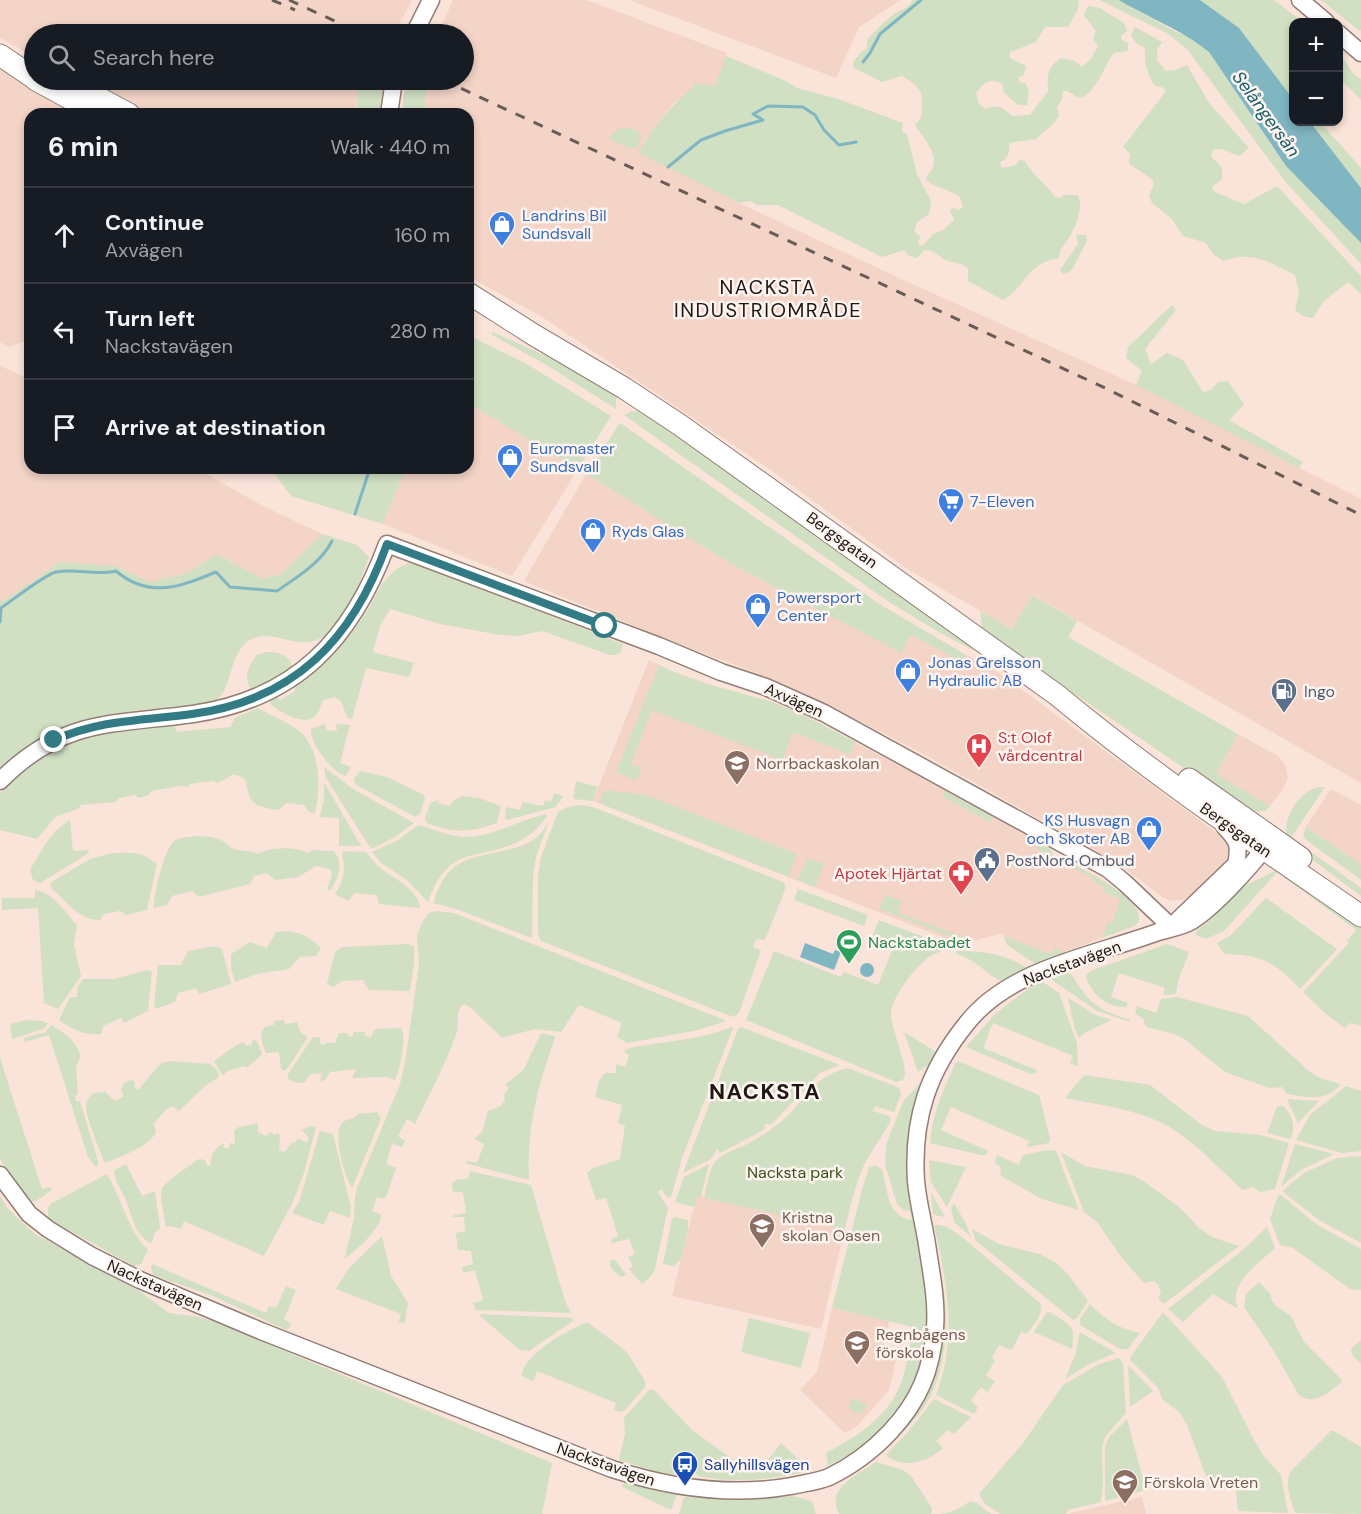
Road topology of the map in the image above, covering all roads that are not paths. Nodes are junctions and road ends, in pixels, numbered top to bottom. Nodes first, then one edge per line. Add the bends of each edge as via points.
1 (431, 0) edge
2 (1300, 0) edge
3 (1321, 18) edge
4 (419, 24) edge
5 (1343, 37) edge
6 (0, 50) edge
7 (1361, 53) edge
8 (0, 55) edge
9 (24, 59) edge
10 (24, 71) edge
11 (55, 90) edge
12 (85, 90) edge
13 (393, 90) edge
14 (88, 108) edge
15 (118, 108) edge
16 (390, 108) edge
17 (474, 296) edge
18 (474, 312) edge
19 (624, 388) junction
20 (1057, 695) junction
21 (0, 781) edge
22 (1208, 811) junction
23 (1264, 841) junction
24 (1236, 865) junction
25 (1361, 902) edge
26 (1361, 916) edge
27 (1168, 925) junction
28 (0, 1175) edge

1 - 4 street
2 - 3 street
5 - 7 street
6 - 9 highway
8 - 10 highway
11 - 14 highway
12 - 15 highway
13 - 16 street
17 - 19 highway, Bergsgatan
18 - 19 highway, Bergsgatan
19 - 20 highway, Bergsgatan
20 - 22 highway, Bergsgatan
20 - 23 highway, Bergsgatan via 1162,760
21 - 27 street, Axvägen via 32,753 73,732 118,721 219,710 257,698 303,671 356,611 387,544 824,713 1108,869
22 - 23 highway, Bergsgatan
22 - 24 street via 1235,838 1239,851
23 - 24 street, Nackstavägen
23 - 25 highway, Bergsgatan
23 - 26 highway, Bergsgatan
23 - 27 street, Nackstavägen via 1199,915 1188,923
24 - 27 street, Nackstavägen
27 - 28 street, Nackstavägen via 1037,973 1003,990 969,1020 949,1046 924,1096 915,1146 916,1183 936,1311 927,1375 913,1405 872,1450 818,1481 755,1491 717,1491 644,1479 612,1469 140,1280 48,1229 29,1214

